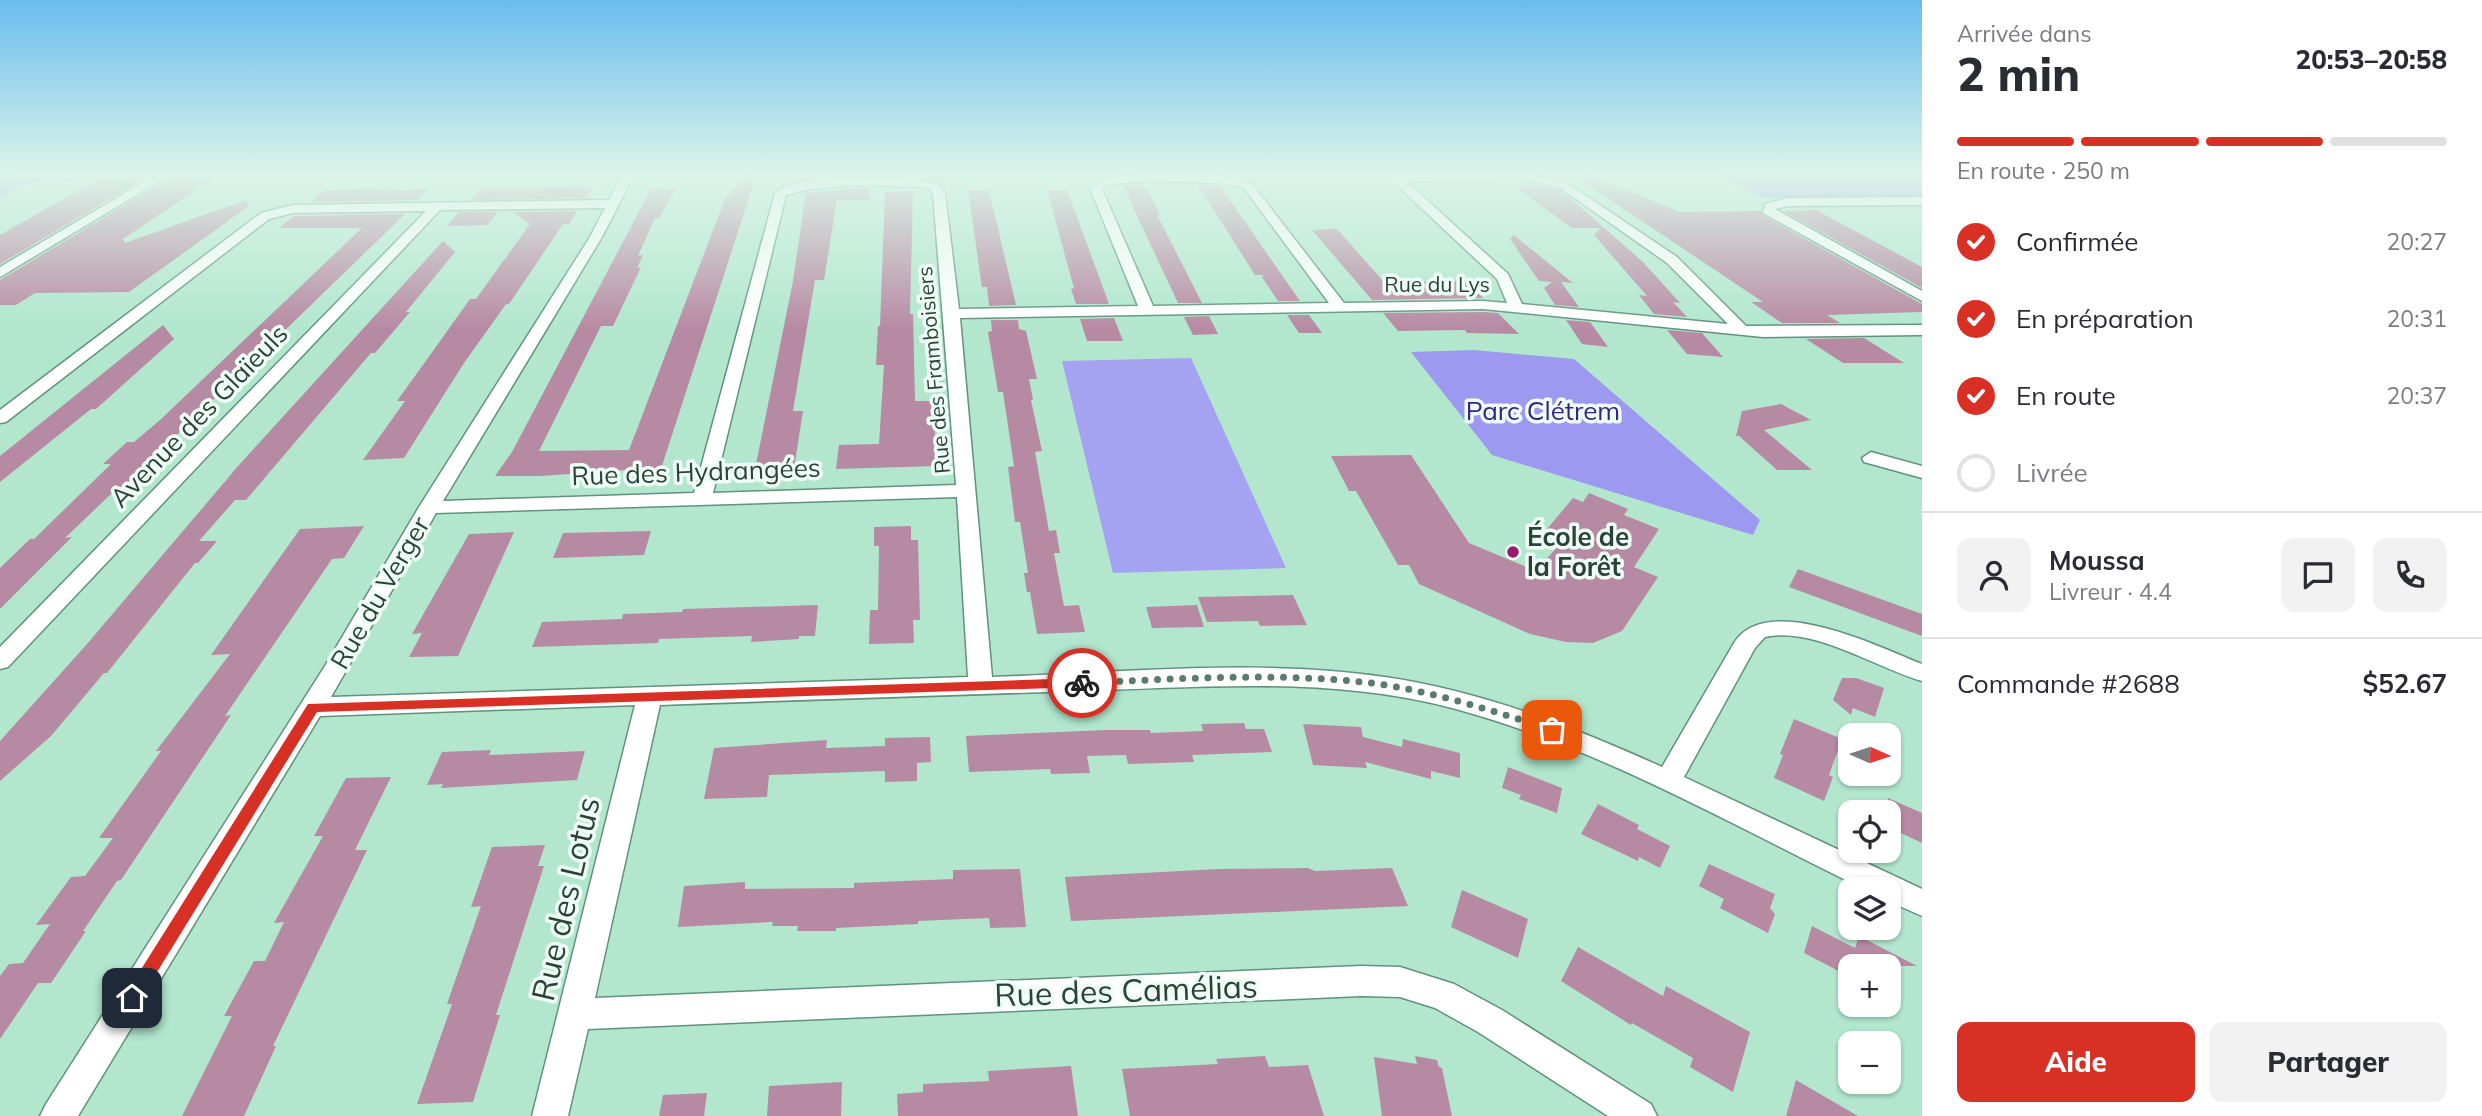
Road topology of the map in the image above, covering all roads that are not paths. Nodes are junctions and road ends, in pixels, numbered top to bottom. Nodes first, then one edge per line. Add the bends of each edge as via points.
1 (80, 225) edge
2 (253, 225) edge
3 (419, 225) edge
4 (602, 225) edge
5 (773, 225) edge
6 (942, 225) edge
7 (1112, 225) edge
8 (1278, 225) edge
9 (1446, 225) edge
10 (1621, 225) edge
11 (1791, 225) edge
12 (0, 273) edge
13 (1922, 297) edge
14 (1339, 306) junction
15 (1516, 307) junction
16 (1147, 310) junction
17 (951, 314) junction
18 (1742, 330) junction
19 (1922, 330) edge
20 (0, 418) edge
21 (1871, 458) dead end
22 (1922, 472) edge
23 (965, 491) junction
24 (702, 498) junction
25 (429, 507) junction
26 (0, 661) edge
27 (1922, 673) edge
28 (981, 687) junction
29 (650, 697) junction
30 (313, 707) junction
31 (1668, 781) junction
32 (1922, 903) edge
33 (576, 1014) junction
34 (58, 1116) edge
35 (550, 1116) edge
36 (1639, 1116) edge

1 - 12 street
2 - 20 street
3 - 26 street, Avenue des Glaïeuls
4 - 25 street, Rue du Verger
5 - 24 street, Rue des Framboisiers
6 - 17 street, Rue des Framboisiers
7 - 16 street
8 - 14 street
9 - 15 street via 1503,277
10 - 18 street via 1672,260
11 - 13 street
14 - 15 street, Rue du Lys
14 - 16 street, Rue du Lys
15 - 18 street, Rue du Lys
16 - 17 street, Rue du Lys
17 - 23 street, Rue des Framboisiers
18 - 19 street, Rue du Lys
21 - 22 street
23 - 24 street, Rue des Hydrangées
23 - 28 street, Rue des Framboisiers
24 - 25 street, Rue des Hydrangées
25 - 30 street, Rue du Verger
27 - 31 street via 1828,637 1774,628 1758,632 1746,643
28 - 29 street
28 - 31 street via 1289,677 1372,683 1507,715
29 - 30 street
29 - 33 street, Rue des Lotus
30 - 34 street, Rue du Verger
31 - 32 street
33 - 35 street, Rue des Lotus
33 - 36 street, Rue des Camélias via 1401,982 1467,1008

